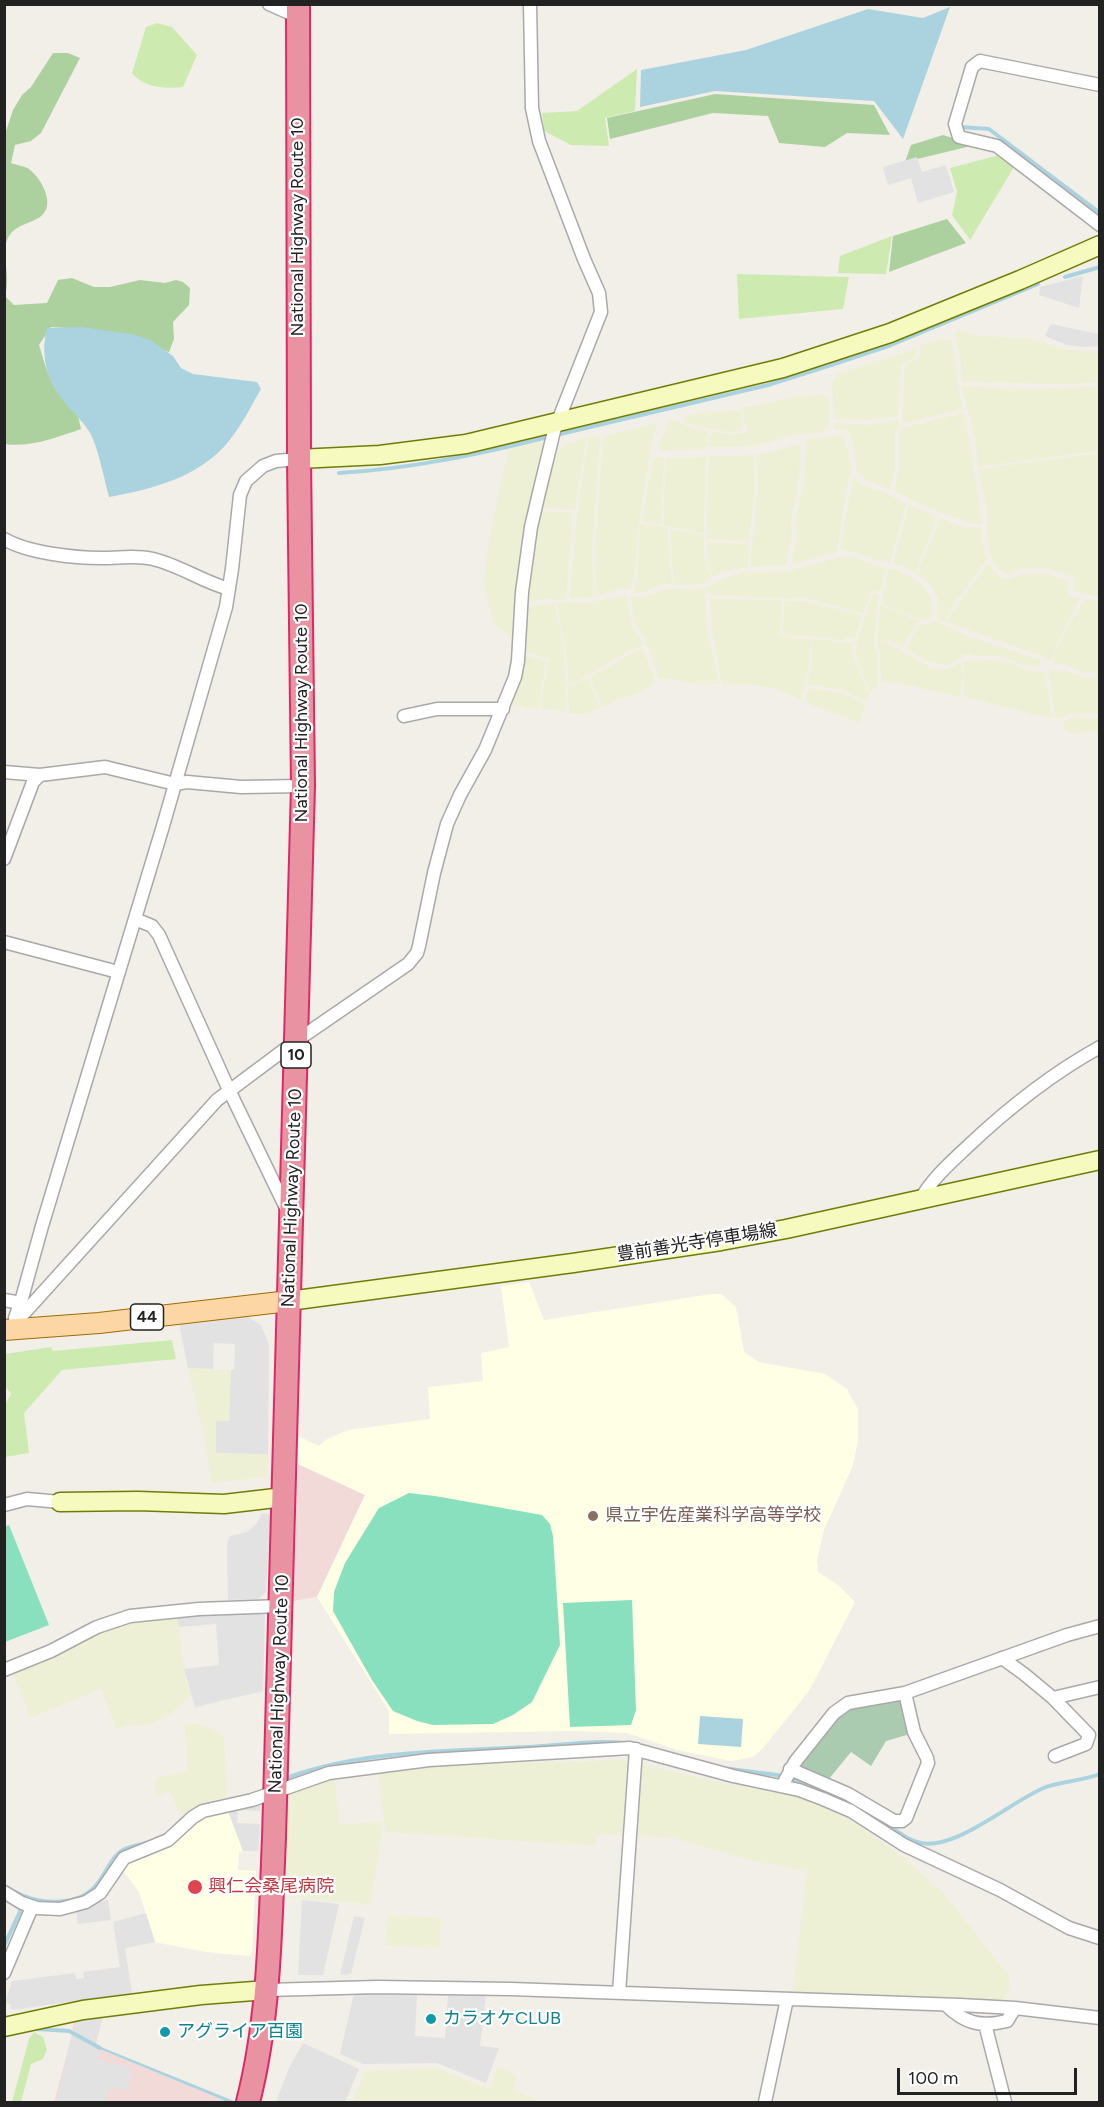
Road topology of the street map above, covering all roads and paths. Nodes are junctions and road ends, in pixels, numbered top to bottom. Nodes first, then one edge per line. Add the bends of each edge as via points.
1 (269, 4) edge
2 (530, 4) edge
3 (298, 11) edge
4 (1100, 85) edge
5 (1100, 225) edge
6 (1100, 245) edge
7 (555, 431) junction
8 (299, 459) junction
9 (4, 539) edge
10 (229, 590) junction
11 (503, 709) junction
12 (404, 716) dead end
13 (4, 772) edge
14 (40, 775) junction
15 (175, 784) junction
16 (303, 786) junction
17 (4, 859) edge
18 (135, 919) junction
19 (4, 942) edge
20 (118, 972) junction
21 (296, 1041) junction
22 (1100, 1047) edge
23 (229, 1090) junction
24 (1100, 1160) edge
25 (920, 1200) junction
26 (291, 1219) junction
27 (4, 1300) edge
28 (289, 1300) junction
29 (21, 1303) junction
30 (6, 1332) edge
31 (284, 1497) junction
32 (60, 1502) joint
33 (4, 1505) edge
34 (281, 1606) junction
35 (1100, 1626) edge
36 (1002, 1658) junction
37 (4, 1670) edge
38 (1100, 1687) edge
39 (905, 1693) junction
40 (1053, 1698) junction
41 (636, 1749) junction
42 (1055, 1756) dead end
43 (790, 1769) junction
44 (782, 1786) junction
45 (275, 1791) junction
46 (4, 1892) edge
47 (32, 1906) junction
48 (1100, 1938) edge
49 (4, 1973) edge
50 (267, 1990) junction
51 (619, 1993) junction
52 (787, 1999) junction
53 (946, 2005) junction
54 (1015, 2008) junction
55 (1100, 2018) edge
56 (985, 2024) junction
57 (4, 2027) edge
58 (248, 2103) edge
59 (765, 2103) edge
60 (1005, 2103) edge

1 - 3 street
2 - 7 street via 532,108 538,141 599,294 601,312
3 - 8 highway, National Highway Route 10 / 10
4 - 5 street via 980,61 972,67 955,124 959,137 997,146
6 - 7 street via 890,333
7 - 8 street via 432,449
7 - 11 street via 528,546 518,662
8 - 10 street via 263,466 243,487
8 - 16 highway, National Highway Route 10 / 10
9 - 10 street via 17,546 62,554 153,559
10 - 15 street
11 - 12 street via 437,710
11 - 21 street via 447,824 417,953 408,964
13 - 14 street
14 - 15 street via 111,767
14 - 17 street via 33,782
15 - 16 street
15 - 18 street
16 - 21 highway, National Highway Route 10 / 10
18 - 20 street
18 - 23 street via 152,926 159,935
19 - 20 street
20 - 29 street
21 - 23 street
21 - 26 highway, National Highway Route 10 / 10
22 - 25 street via 1030,1092 986,1129 941,1170
23 - 26 street
23 - 30 street
24 - 25 street, 豊前善光寺停車場線
25 - 28 street, 豊前善光寺停車場線 via 721,1241
26 - 28 highway, National Highway Route 10 / 10
27 - 29 street
28 - 30 main road, 44
28 - 31 highway, National Highway Route 10 / 10
29 - 30 street
31 - 32 street via 224,1504
31 - 34 highway, National Highway Route 10 / 10
32 - 33 street via 27,1499
34 - 37 street via 129,1616
34 - 45 highway, National Highway Route 10 / 10
35 - 36 street
36 - 39 street
36 - 40 street
38 - 40 street
39 - 43 street via 841,1707
39 - 43 street via 914,1732 928,1763 909,1814 902,1821 894,1821 848,1794
40 - 42 street via 1089,1735 1086,1744
41 - 44 street
41 - 45 street via 506,1754 357,1768
41 - 51 street
43 - 44 street
44 - 48 street via 838,1805 904,1845 1069,1928
45 - 47 street via 203,1811 168,1840 124,1858 100,1893 86,1902 51,1910
45 - 50 highway, National Highway Route 10 / 10
46 - 47 street
47 - 49 street
50 - 51 street via 377,1987
50 - 57 street via 83,2010
50 - 58 highway, National Highway Route 10 / 10
51 - 52 street
52 - 53 street
52 - 59 street
53 - 54 street
53 - 56 street via 962,2019
54 - 55 street
54 - 56 street via 1007,2021
56 - 60 street

